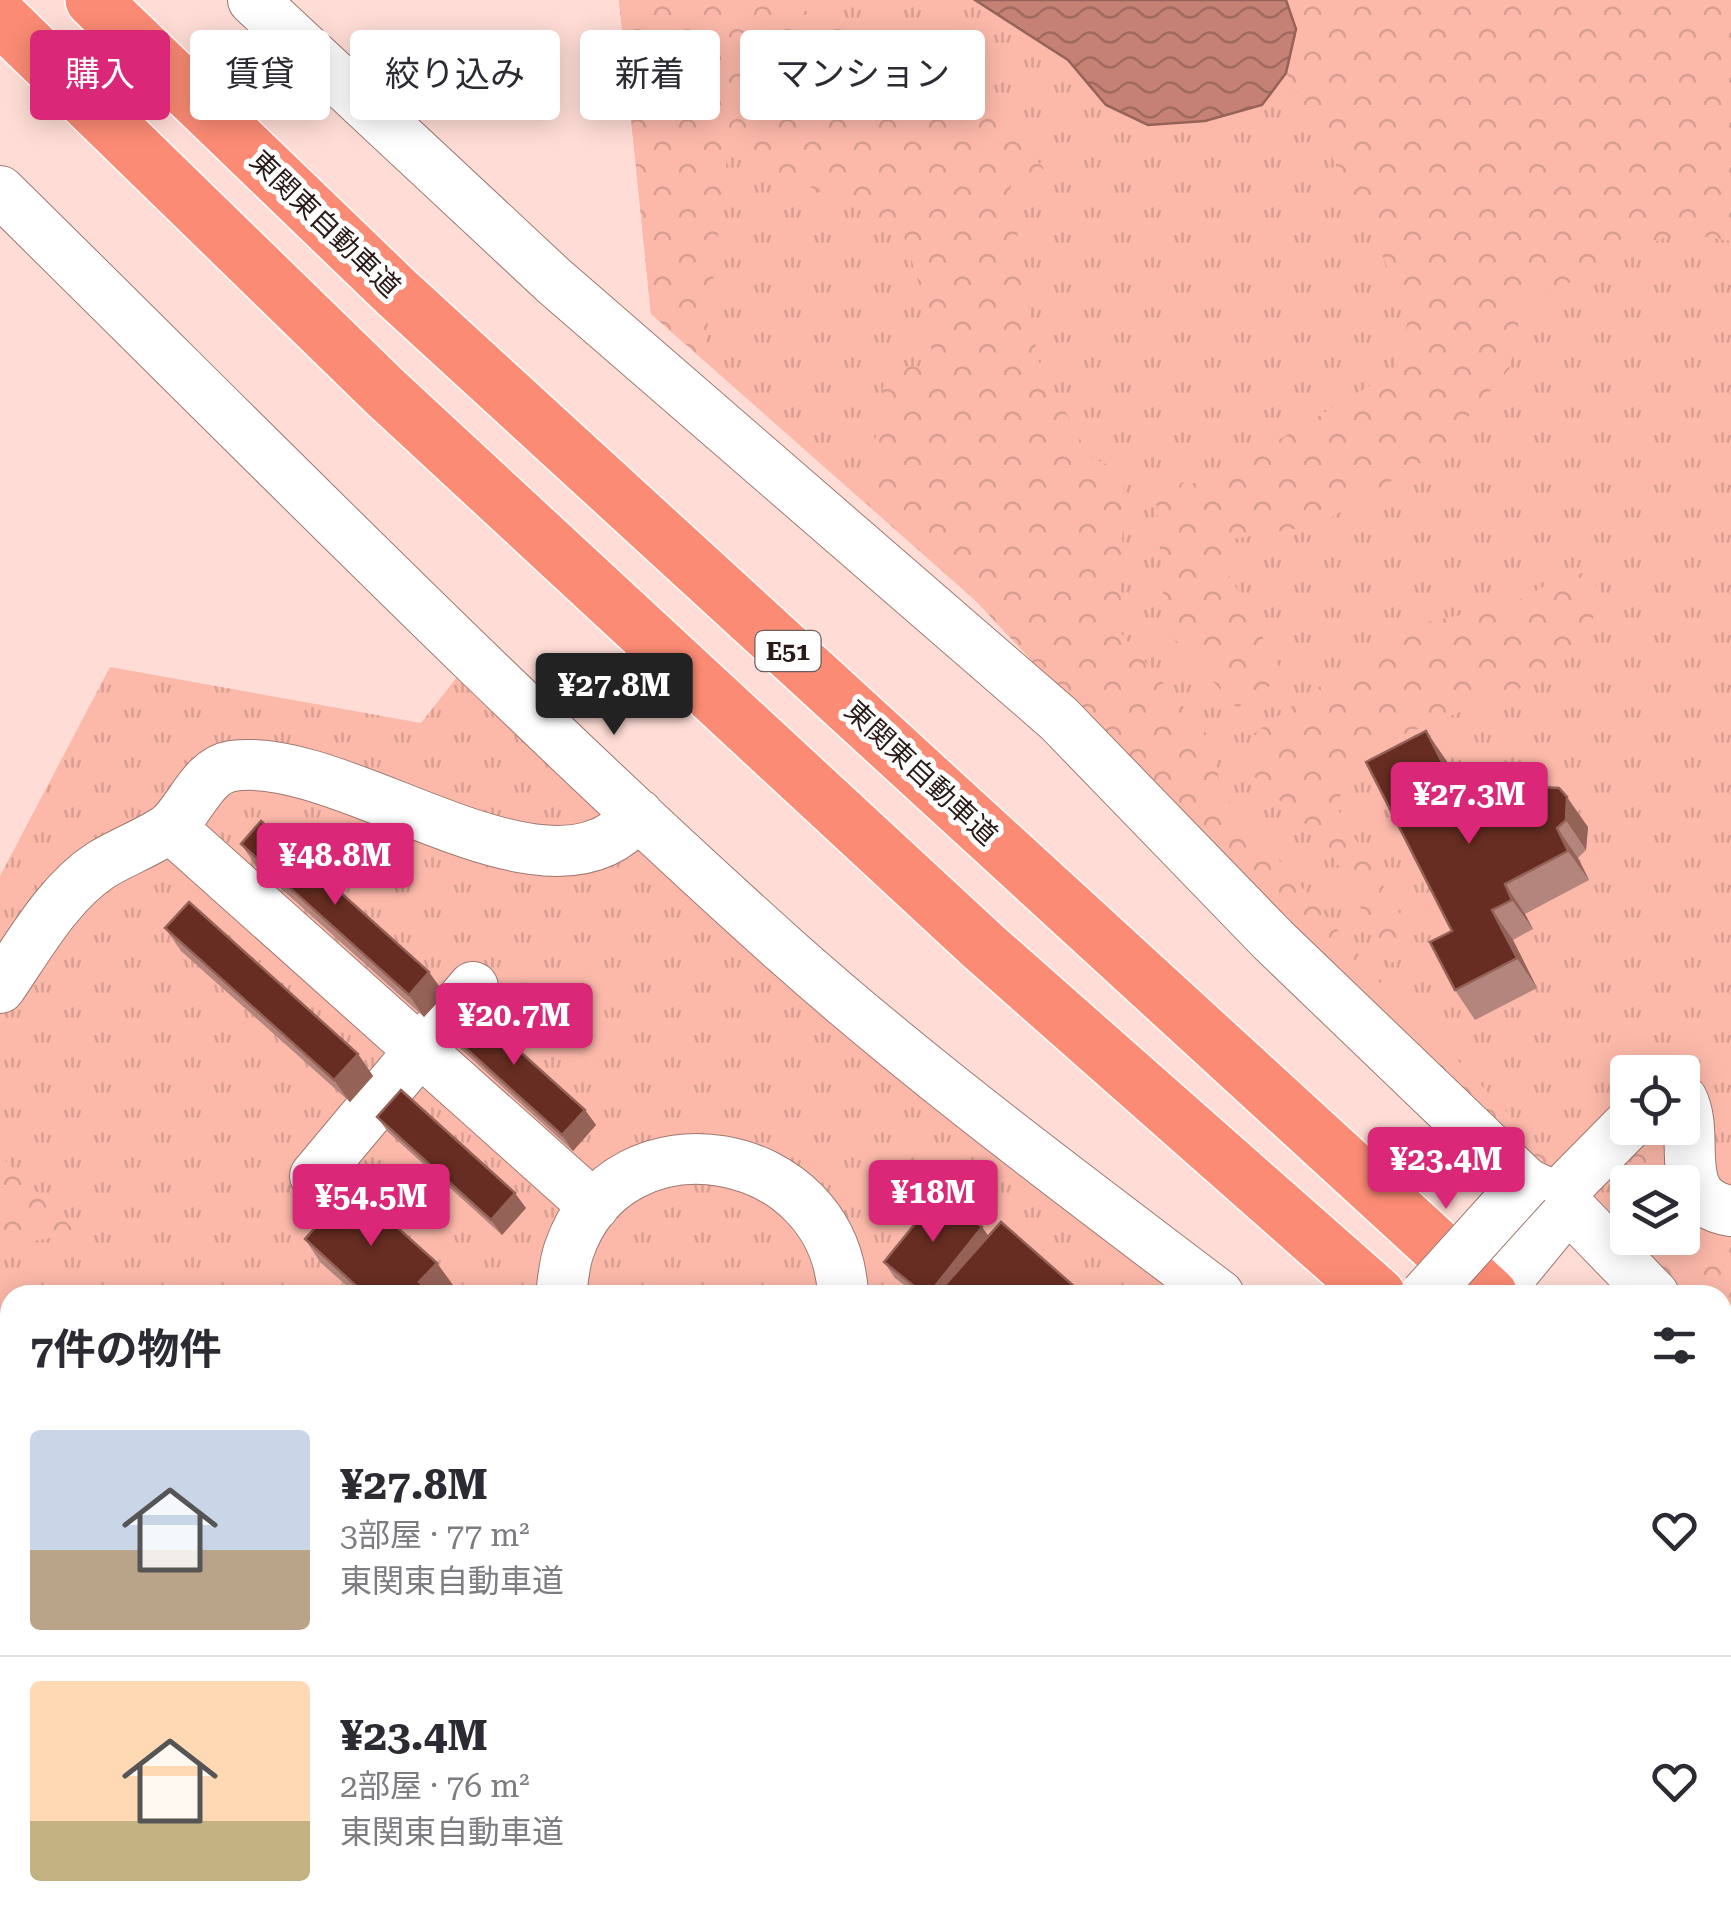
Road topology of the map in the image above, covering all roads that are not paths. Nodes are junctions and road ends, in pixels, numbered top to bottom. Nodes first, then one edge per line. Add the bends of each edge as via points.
1 (93, 0) edge
2 (252, 0) edge
3 (0, 18) edge
4 (0, 190) edge
5 (638, 814) junction
6 (170, 827) junction
7 (473, 987) dead end
8 (0, 988) edge
9 (420, 1051) junction
10 (1610, 1141) edge
11 (1691, 1145) edge
12 (314, 1176) dead end
13 (1550, 1196) junction
14 (594, 1206) junction
15 (1731, 1211) edge
16 (563, 1285) edge
17 (840, 1285) edge
18 (1207, 1285) edge
19 (1367, 1285) edge
20 (1438, 1285) edge
21 (1481, 1285) edge
22 (1498, 1285) edge
23 (1643, 1285) edge

1 - 21 highway, 東関東自動車道 / E51 via 396,292
2 - 13 street via 554,281 1059,719 1273,940
3 - 19 highway via 386,392 984,947
4 - 5 street
5 - 6 street via 608,843 564,854 518,847 306,772 228,766 212,775
5 - 18 street via 788,953
6 - 8 street via 98,867 51,914
6 - 9 street
7 - 9 street
9 - 12 street
9 - 14 street
10 - 13 street
11 - 15 street via 1693,1185 1703,1200
13 - 20 street, bridge
13 - 22 street
13 - 23 street
14 - 16 street via 569,1249
14 - 17 street via 626,1179 664,1162 706,1157 746,1164 784,1184 814,1213 834,1249

